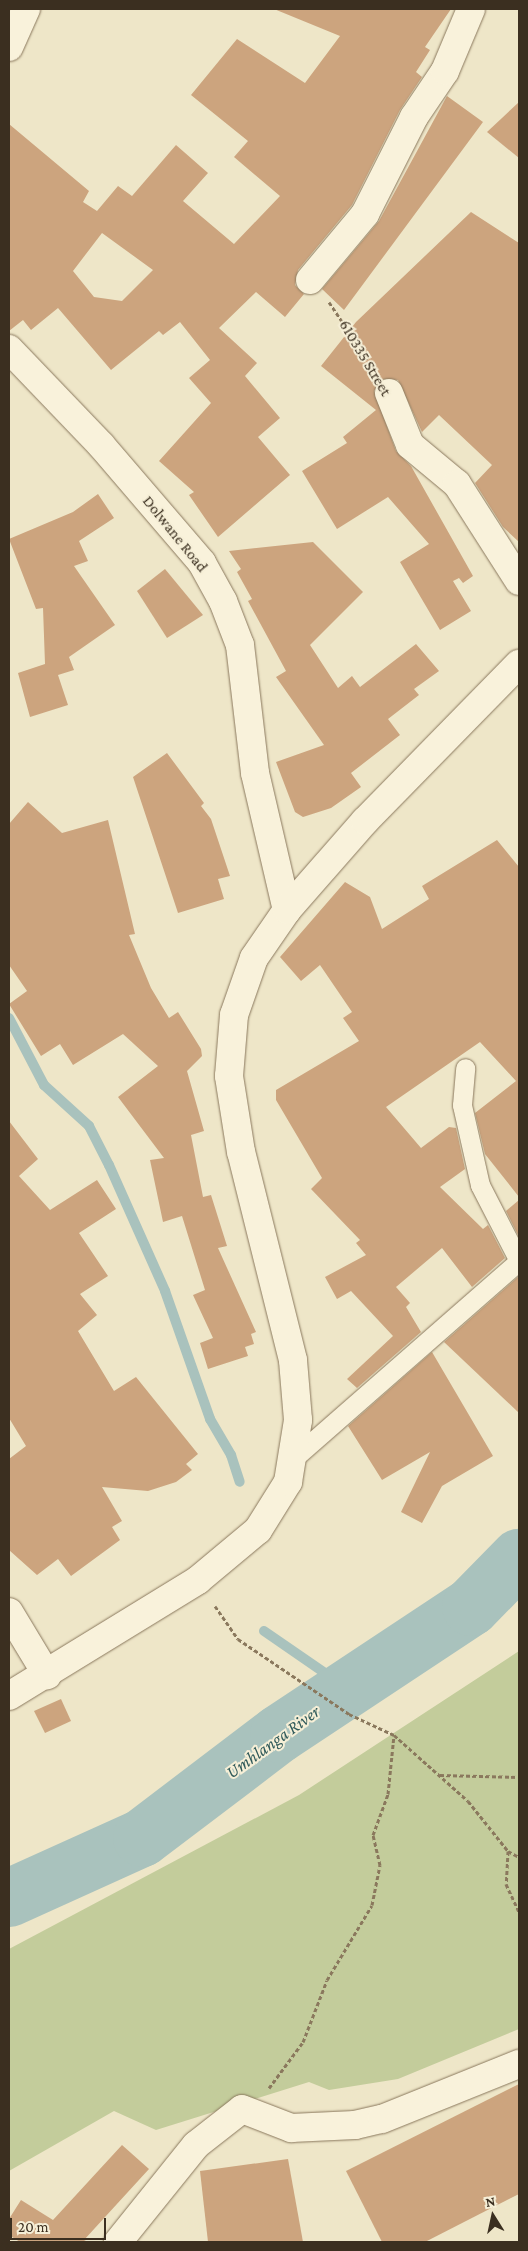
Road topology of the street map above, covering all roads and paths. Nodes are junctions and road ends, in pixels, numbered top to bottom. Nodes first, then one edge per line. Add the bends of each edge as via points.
1 (26, 9) edge
2 (471, 9) edge
3 (9, 47) edge
4 (310, 280) joint
5 (9, 349) edge
6 (390, 392) joint
7 (519, 581) edge
8 (519, 664) edge
9 (287, 910) junction
10 (465, 1068) dead end
11 (519, 1261) edge
12 (294, 1457) junction
13 (198, 1580) junction
14 (9, 1612) edge
15 (47, 1675) junction
16 (9, 1696) edge
17 (394, 1735) junction
18 (439, 1775) junction
19 (519, 1777) edge
20 (508, 1850) junction
21 (519, 1857) edge
22 (519, 1912) edge
23 (519, 2064) edge
24 (242, 2109) junction
25 (118, 2242) edge

1 - 3 street
2 - 4 street via 445,71 414,117 365,214
4 - 6 path, 610335 Street via 340,316
5 - 9 street, Dolwane Road via 100,445 202,563 223,600 240,645 256,773
6 - 7 street, 610335 Street via 410,445 458,484
8 - 9 street via 365,821
9 - 12 street via 254,958 234,1015 229,1076 241,1152 292,1360 298,1420
10 - 11 lane via 462,1105 480,1185
11 - 12 lane
12 - 13 street via 288,1482 258,1530
13 - 15 street
13 - 17 path via 238,1639 349,1714
14 - 15 street
15 - 16 street
17 - 18 path
17 - 24 path via 388,1794 373,1835 380,1866 372,1905 327,1980 303,2042 279,2081
18 - 19 path
18 - 20 path via 468,1801
20 - 21 path
20 - 22 path via 506,1884
23 - 24 street via 382,2119 355,2124 291,2128
24 - 25 street via 196,2144

